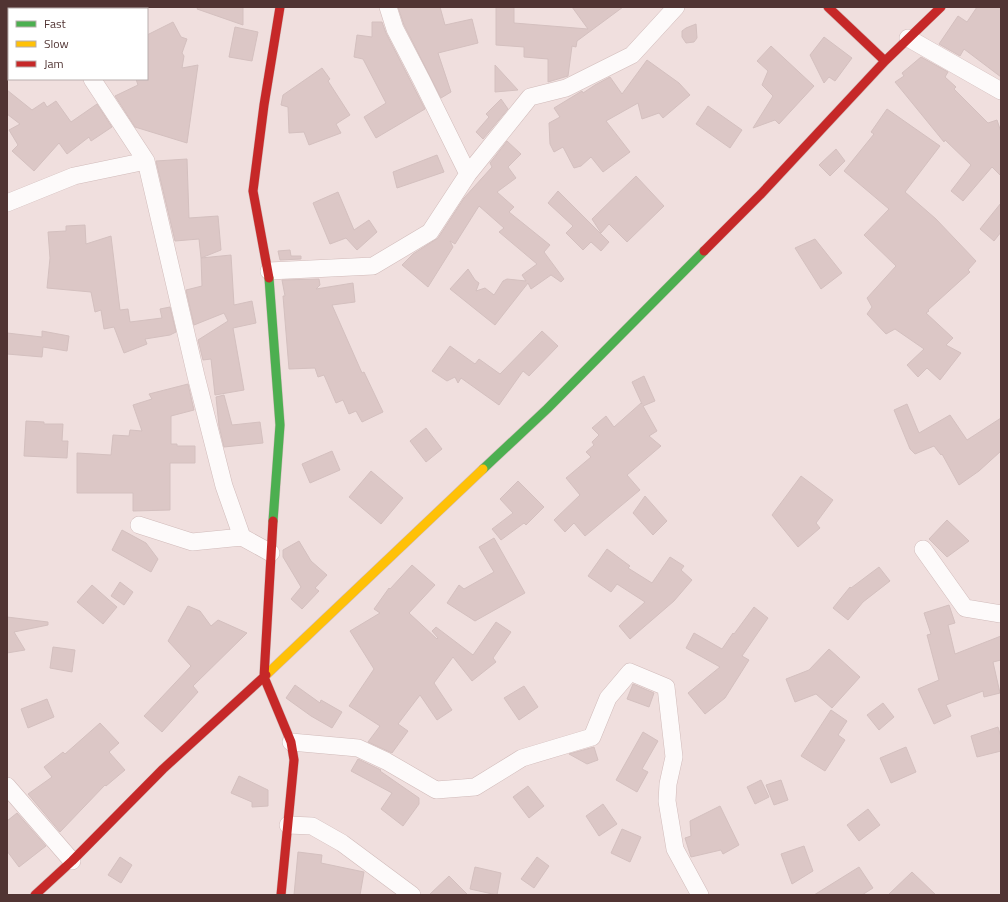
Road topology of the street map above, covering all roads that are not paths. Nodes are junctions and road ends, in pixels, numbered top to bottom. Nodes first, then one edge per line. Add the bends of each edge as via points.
1 (280, 7) edge
2 (388, 7) edge
3 (676, 7) edge
4 (828, 7) edge
5 (941, 7) edge
6 (908, 38) junction
7 (886, 61) junction
8 (93, 80) edge
9 (1001, 91) edge
10 (146, 161) junction
11 (468, 174) junction
12 (7, 203) edge
13 (269, 271) junction
14 (139, 525) dead end
15 (242, 537) junction
16 (923, 549) dead end
17 (271, 553) junction
18 (1001, 614) edge
19 (264, 677) junction
20 (291, 742) junction
21 (7, 786) edge
22 (288, 825) junction
23 (72, 861) junction
24 (35, 895) edge
25 (281, 895) edge
26 (412, 895) edge
27 (700, 895) edge

1 - 13 street via 253,191
2 - 11 street via 394,28
3 - 11 street via 632,55 566,88 530,97
4 - 7 street
5 - 6 street
6 - 7 street
6 - 9 street
7 - 19 street via 761,194 547,409
8 - 10 street
10 - 12 street via 74,176
10 - 15 street via 224,486
11 - 13 street via 430,232 373,266
13 - 17 street via 280,425
14 - 15 street via 192,542
15 - 17 street
16 - 18 street via 965,608
17 - 19 street
19 - 20 street
19 - 23 street via 163,769
20 - 22 street via 294,760
20 - 27 street via 358,748 436,790 475,787 522,758 592,737 608,698 630,672 666,687 674,757 668,784 668,808 675,849
21 - 23 street
22 - 25 street
22 - 26 street via 312,826 342,843
23 - 24 street

